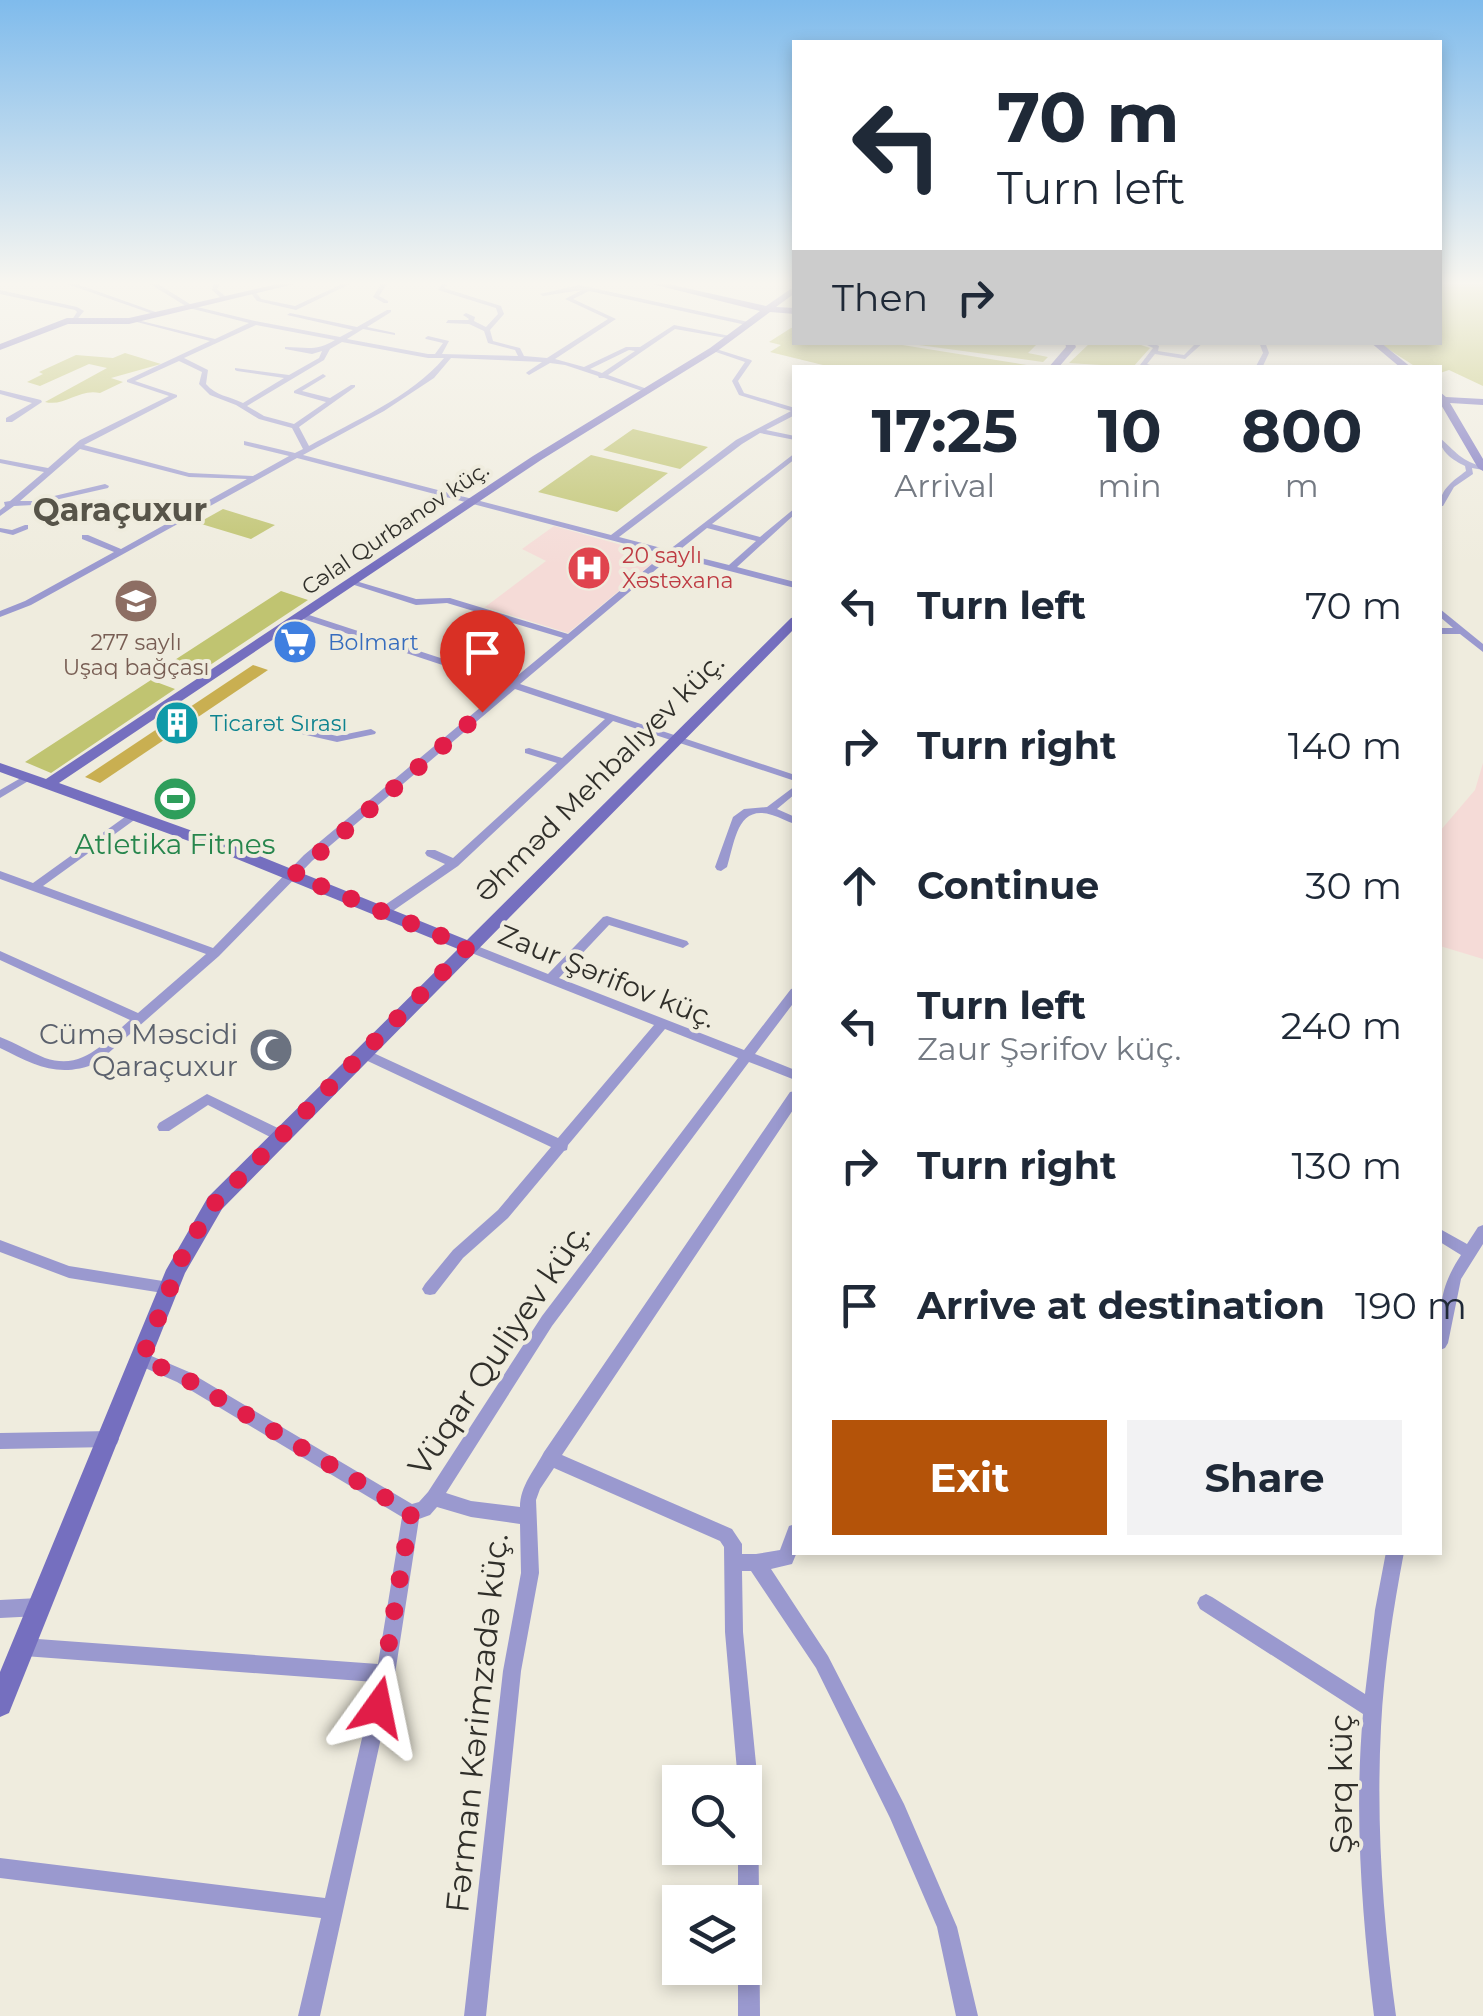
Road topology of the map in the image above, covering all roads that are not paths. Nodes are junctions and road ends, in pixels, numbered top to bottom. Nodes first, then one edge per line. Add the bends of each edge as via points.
1 (136, 378) edge
2 (204, 378) edge
3 (286, 378) edge
4 (320, 378) edge
5 (429, 378) edge
6 (605, 378) edge
7 (668, 378) edge
8 (738, 378) edge
9 (353, 386) dead end
10 (648, 391) junction
11 (0, 392) edge
12 (1442, 398) edge
13 (332, 401) junction
14 (1483, 402) edge
15 (242, 406) junction
16 (792, 410) edge
17 (792, 413) edge
18 (9, 420) dead end
19 (295, 426) junction
20 (759, 431) junction
21 (792, 437) edge
22 (247, 443) dead end
23 (1442, 443) edge
24 (78, 446) junction
25 (306, 447) junction
26 (297, 454) junction
27 (792, 458) edge
28 (0, 461) edge
29 (782, 466) junction
30 (1468, 467) junction
31 (792, 468) edge
32 (1483, 468) edge
33 (47, 470) junction
34 (252, 477) junction
35 (105, 486) dead end
36 (475, 499) junction
37 (1442, 501) edge
38 (4, 504) edge
39 (792, 513) edge
40 (0, 514) edge
41 (708, 526) junction
42 (25, 528) dead end
43 (0, 530) edge
44 (84, 536) dead end
45 (614, 536) junction
46 (761, 540) junction
47 (119, 551) junction
48 (672, 552) junction
49 (731, 568) junction
50 (349, 582) junction
51 (792, 584) edge
52 (0, 614) edge
53 (1442, 614) edge
54 (300, 615) junction
55 (792, 624) edge
56 (1442, 631) edge
57 (1461, 631) junction
58 (571, 638) junction
59 (1483, 649) edge
60 (512, 687) junction
61 (610, 719) junction
62 (297, 730) dead end
63 (371, 732) dead end
64 (676, 740) junction
65 (529, 750) dead end
66 (565, 762) junction
67 (0, 767) edge
68 (792, 777) edge
69 (26, 778) junction
70 (47, 785) junction
71 (792, 792) edge
72 (0, 794) edge
73 (770, 810) junction
74 (133, 816) junction
75 (792, 820) edge
76 (431, 853) dead end
77 (454, 863) junction
78 (721, 867) dead end
79 (0, 875) edge
80 (294, 875) junction
81 (33, 888) junction
82 (382, 912) junction
83 (684, 944) dead end
84 (468, 947) junction
85 (214, 953) junction
86 (0, 955) edge
87 (550, 979) junction
88 (792, 996) edge
89 (140, 1019) junction
90 (661, 1025) junction
91 (0, 1042) edge
92 (362, 1053) junction
93 (748, 1060) junction
94 (792, 1074) edge
95 (792, 1100) edge
96 (164, 1127) dead end
97 (279, 1135) junction
98 (562, 1146) junction
99 (1483, 1231) edge
100 (1442, 1236) edge
101 (0, 1246) edge
102 (1467, 1251) junction
103 (170, 1288) junction
104 (430, 1289) dead end
105 (1442, 1334) edge
106 (142, 1359) junction
107 (111, 1439) junction
108 (0, 1441) edge
109 (550, 1458) junction
110 (434, 1498) junction
111 (411, 1513) junction
112 (529, 1517) junction
113 (792, 1541) edge
114 (1392, 1555) edge
115 (746, 1562) junction
116 (1206, 1603) dead end
117 (39, 1608) junction
118 (0, 1609) edge
119 (24, 1647) junction
120 (386, 1674) junction
121 (0, 1704) edge
122 (1370, 1708) junction
123 (0, 1868) edge
124 (333, 1909) junction
125 (309, 2016) edge
126 (475, 2016) edge
127 (749, 2016) edge
128 (968, 2016) edge
129 (1385, 2016) edge

1 - 24 street via 130,381 173,398
2 - 15 street via 214,398
3 - 15 street
4 - 13 street via 296,392
5 - 25 street
6 - 10 street
7 - 10 street, Cəlal Qurbanov küç.
8 - 16 street via 740,394
9 - 13 street
10 - 36 street, Cəlal Qurbanov küç.
11 - 18 street via 38,402
12 - 14 street
12 - 32 street
13 - 19 street
15 - 19 street via 252,416
17 - 20 street
19 - 25 street
20 - 21 street
20 - 45 street
22 - 26 street
23 - 30 street
24 - 33 street
24 - 34 street via 189,475
25 - 26 street
26 - 34 street
26 - 36 street
27 - 29 street
28 - 33 street
29 - 31 street
29 - 41 street
30 - 32 street
30 - 37 street
33 - 38 street
34 - 47 street
35 - 38 street
36 - 45 street
36 - 50 street, Cəlal Qurbanov küç.
38 - 40 street
39 - 46 street
41 - 46 street
41 - 48 street
42 - 43 street
44 - 47 street
45 - 48 street
46 - 49 street
47 - 52 street
48 - 49 street
48 - 58 street
49 - 51 street
50 - 54 street, Cəlal Qurbanov küç.
50 - 58 street via 416,602 447,600
53 - 57 street
54 - 60 street
54 - 70 street, Cəlal Qurbanov küç.
55 - 64 street, Əhməd Mehbalıyev küç.
56 - 57 street
57 - 59 street
58 - 60 street
60 - 61 street
60 - 80 street
61 - 64 street
61 - 66 street
62 - 63 street via 337,739
64 - 68 street
64 - 84 street, Əhməd Mehbalıyev küç.
65 - 66 street
66 - 77 street
67 - 69 street, Zaur Şərifov küç.
69 - 70 street, Zaur Şərifov küç.
69 - 72 street
70 - 74 street, Zaur Şərifov küç.
71 - 73 street
73 - 75 street
73 - 78 street via 736,819
74 - 80 street, Zaur Şərifov küç.
74 - 81 street
76 - 77 street
77 - 82 street
79 - 81 street
80 - 82 street, Zaur Şərifov küç.
80 - 85 street
81 - 85 street
82 - 84 street, Zaur Şərifov küç.
83 - 87 street via 607,920
84 - 87 street, Zaur Şərifov küç.
84 - 92 street, Əhməd Mehbalıyev küç.
85 - 89 street
86 - 89 street
87 - 90 street, Zaur Şərifov küç.
88 - 93 street, Vüqar Quliyev küç.
89 - 91 street via 80,1067 55,1068
90 - 93 street, Zaur Şərifov küç.
90 - 98 street
92 - 97 street, Əhməd Mehbalıyev küç.
92 - 98 street
93 - 94 street, Zaur Şərifov küç.
93 - 110 street, Vüqar Quliyev küç. via 547,1321
95 - 109 street, Fərman Kərimzadə küç.
96 - 97 street via 207,1098
97 - 103 street, Əhməd Mehbalıyev küç. via 215,1203
98 - 104 street
99 - 102 street
100 - 102 street
101 - 103 street via 70,1272
102 - 105 street
103 - 106 street, Əhməd Mehbalıyev küç.
106 - 107 street, Əhməd Mehbalıyev küç.
106 - 111 street
107 - 108 street
107 - 117 street, Əhməd Mehbalıyev küç.
109 - 112 street, Fərman Kərimzadə küç. via 533,1484
109 - 115 street via 726,1535
110 - 111 street, Vüqar Quliyev küç.
110 - 112 street
111 - 120 street, Vüqar Quliyev küç.
112 - 126 street, Fərman Kərimzadə küç. via 530,1572 512,1670
113 - 115 street via 786,1558
114 - 122 street, Şərq küç
115 - 127 street via 734,1632 748,1784
115 - 128 street via 822,1662 896,1810 947,1926
116 - 122 street
117 - 118 street
117 - 119 street, Əhməd Mehbalıyev küç.
119 - 120 street
119 - 121 street, Əhməd Mehbalıyev küç.
120 - 124 street, Vüqar Quliyev küç.
122 - 129 street, Şərq küç via 1367,1802
123 - 124 street
124 - 125 street, Vüqar Quliyev küç.

